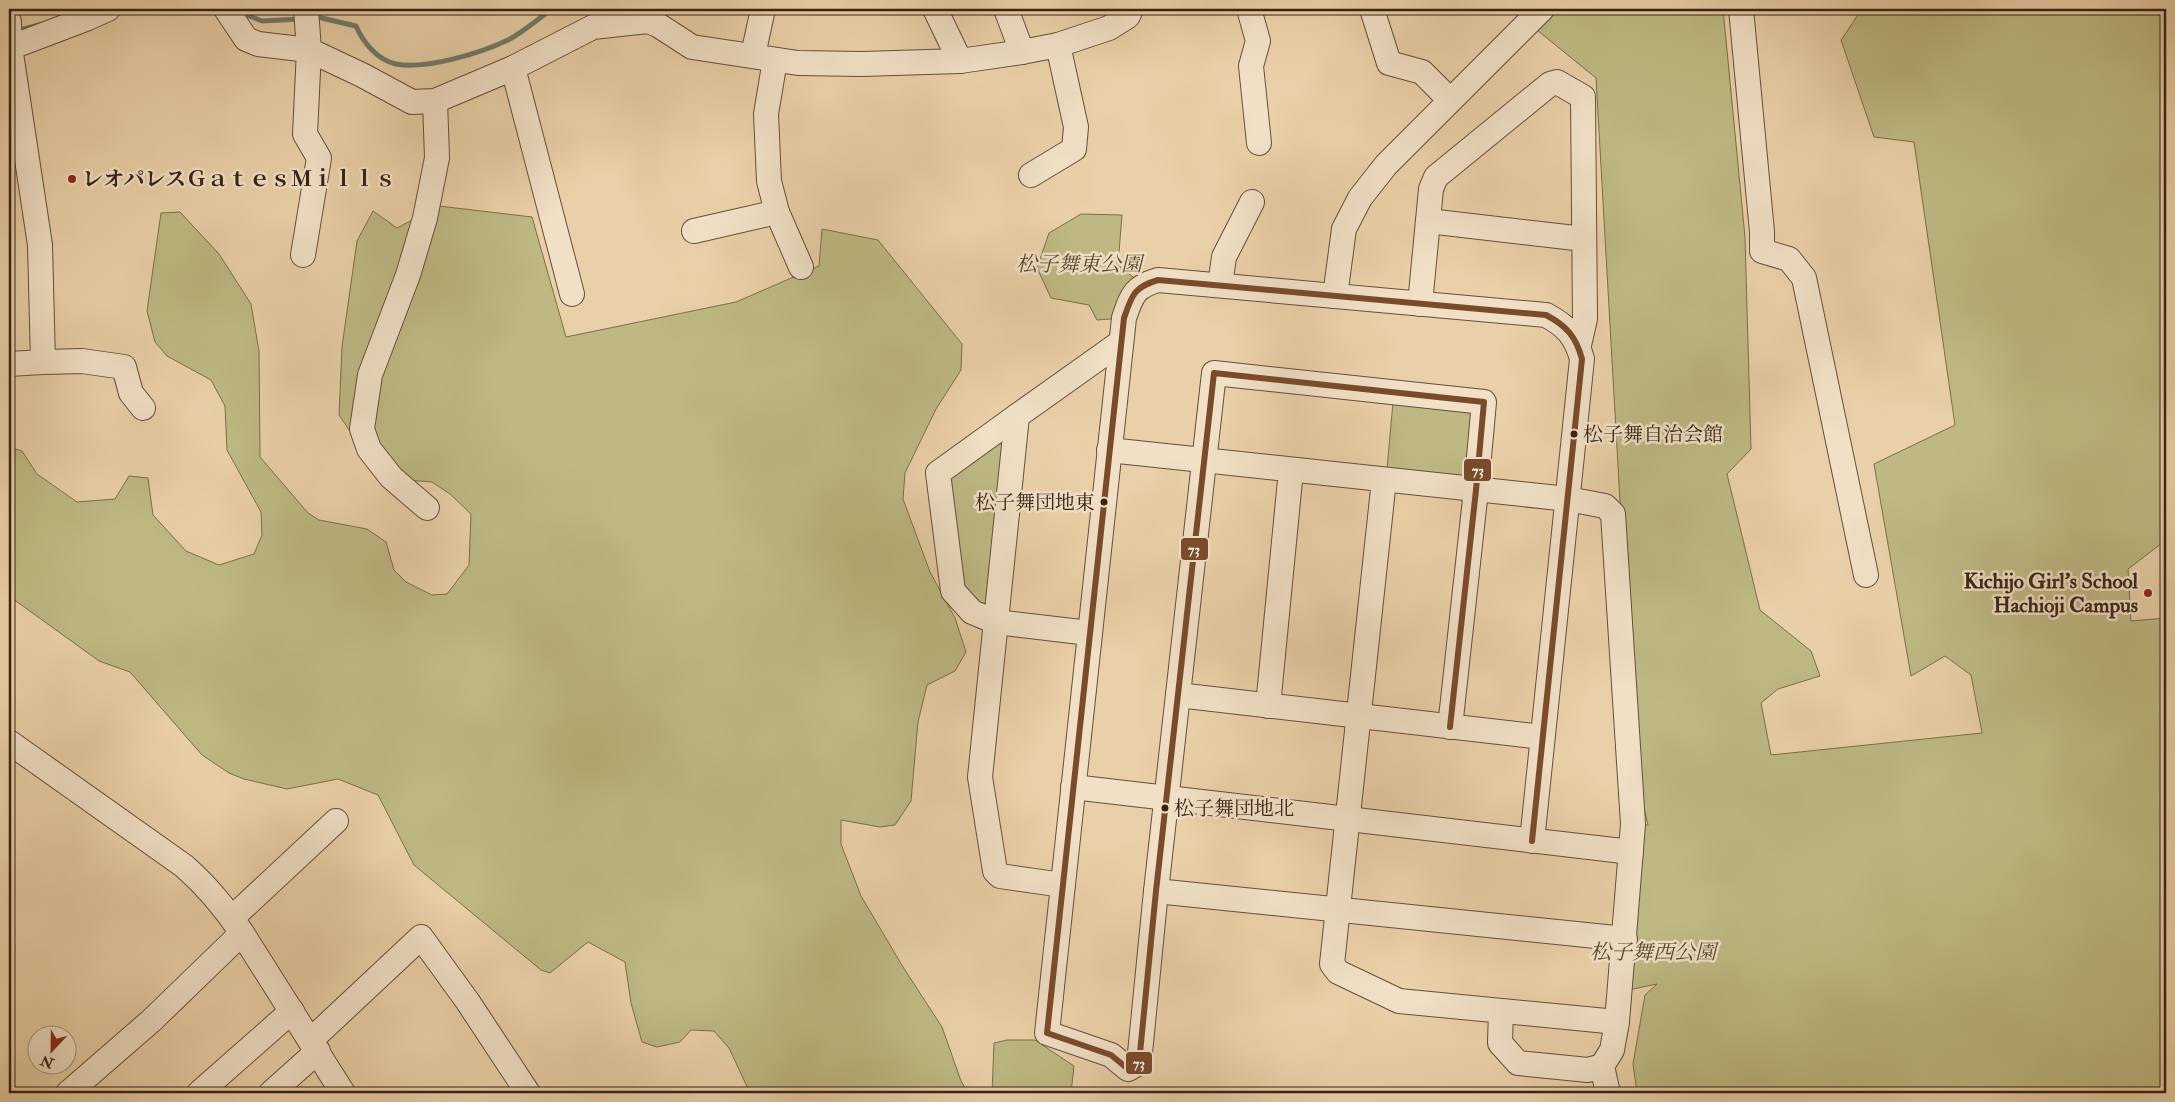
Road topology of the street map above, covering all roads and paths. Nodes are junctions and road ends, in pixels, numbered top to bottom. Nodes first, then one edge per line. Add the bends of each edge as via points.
1 (108, 9) edge
2 (226, 9) edge
3 (763, 9) edge
4 (935, 9) edge
5 (1006, 9) edge
6 (1131, 9) edge
7 (1249, 9) edge
8 (1372, 9) edge
9 (1542, 9) edge
10 (1741, 9) edge
11 (308, 29) edge
12 (9, 40) edge
13 (1058, 45) junction
14 (1022, 52) junction
15 (764, 57) junction
16 (960, 61) junction
17 (513, 68) junction
18 (1450, 100) junction
19 (435, 101) junction
20 (1259, 143) dead end
21 (1031, 175) dead end
22 (1252, 202) dead end
23 (777, 212) junction
24 (1428, 221) junction
25 (694, 231) dead end
26 (1584, 239) junction
27 (303, 255) dead end
28 (801, 267) dead end
29 (1220, 285) junction
30 (572, 294) dead end
31 (1335, 296) junction
32 (1420, 304) junction
33 (1121, 342) junction
34 (1578, 344) junction
35 (43, 362) junction
36 (9, 364) edge
37 (143, 408) dead end
38 (1017, 416) junction
39 (1109, 450) junction
40 (1204, 460) junction
41 (1291, 470) junction
42 (1384, 480) junction
43 (1476, 490) junction
44 (1568, 500) junction
45 (427, 508) dead end
46 (1866, 575) dead end
47 (996, 622) junction
48 (1089, 634) junction
49 (1178, 695) junction
50 (1268, 706) junction
51 (1359, 716) junction
52 (1450, 726) junction
53 (1542, 737) junction
54 (9, 742) edge
55 (1073, 787) junction
56 (1166, 798) junction
57 (1348, 819) junction
58 (336, 821) dead end
59 (1532, 841) junction
60 (1631, 852) junction
61 (1064, 885) junction
62 (1156, 891) junction
63 (1337, 910) junction
64 (237, 926) junction
65 (1625, 939) junction
66 (292, 1011) junction
67 (1501, 1011) junction
68 (1616, 1022) junction
69 (315, 1046) junction
70 (1602, 1066) junction
71 (68, 1093) edge
72 (199, 1093) edge
73 (271, 1093) edge
74 (343, 1093) edge
75 (528, 1093) edge
76 (1608, 1093) edge

1 - 12 street via 88,18
2 - 11 street via 246,39 258,44
3 - 15 street
4 - 16 street
5 - 14 street
6 - 13 street via 1128,16 1109,28
7 - 20 street via 1258,41 1251,66
8 - 18 street via 1389,63 1422,72
9 - 18 street
10 - 46 street via 1762,251 1789,259 1804,278
11 - 19 street via 362,75 412,102
11 - 27 street via 305,134 318,158
12 - 35 street via 40,245
13 - 14 street
13 - 21 street via 1076,127 1074,148
14 - 16 street
15 - 16 street via 798,63
15 - 17 street via 692,47 648,21 593,27
15 - 23 street via 769,181
17 - 19 street
17 - 30 street
18 - 31 street via 1386,165 1360,198 1344,229
19 - 45 street via 437,158 425,218 408,275 370,375 362,429 369,449 391,477
22 - 29 street via 1224,257
23 - 25 street
23 - 28 street
24 - 26 street
24 - 26 street via 1431,189 1436,177 1550,84 1557,82 1583,96
24 - 32 street
26 - 34 street via 1585,319
29 - 31 street
29 - 33 street via 1158,280 1143,285 1131,297
31 - 32 street
32 - 34 street via 1546,315 1570,330
33 - 38 street
33 - 39 street
34 - 44 street via 1582,359
35 - 36 street
35 - 37 street via 82,361 124,367 131,393
38 - 47 street
38 - 47 street via 938,473 953,591 972,612
39 - 40 street
39 - 48 street
40 - 41 street
40 - 43 street via 1214,373 1409,393 1484,402
40 - 49 street
41 - 42 street
41 - 50 street
42 - 43 street
42 - 51 street
43 - 44 street
43 - 52 street
44 - 53 street
44 - 60 street via 1606,506 1613,514 1634,824
47 - 48 street
47 - 61 street via 980,777 995,871 1000,876
48 - 55 street
49 - 50 street
49 - 56 street
50 - 51 street
51 - 52 street
51 - 57 street
52 - 53 street
53 - 59 street
54 - 64 street via 184,866 206,886
55 - 56 street
55 - 61 street
56 - 57 street
56 - 62 street
57 - 59 street
57 - 63 street
58 - 64 street
59 - 60 street
60 - 65 street
61 - 62 street via 1046,1033 1111,1055 1128,1068 1139,1063
62 - 63 street
63 - 65 street
63 - 67 street via 1332,964 1338,972 1399,1001
64 - 66 street
64 - 71 street via 152,1021
65 - 68 street
66 - 69 street
66 - 72 street
67 - 68 street
67 - 70 street via 1500,1043 1518,1063 1588,1070
68 - 70 street via 1612,1050
69 - 73 street
69 - 74 street
69 - 75 street via 421,937
70 - 76 street

